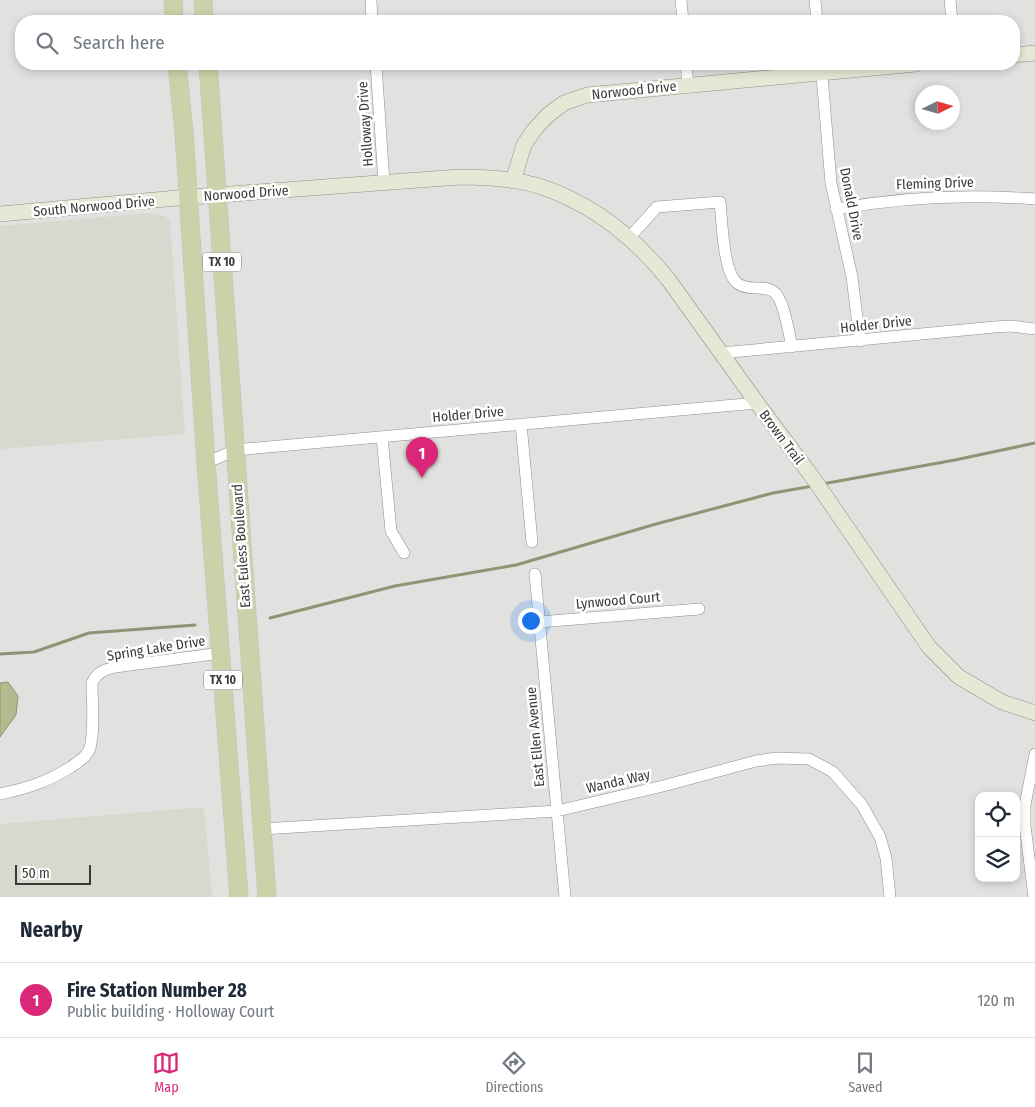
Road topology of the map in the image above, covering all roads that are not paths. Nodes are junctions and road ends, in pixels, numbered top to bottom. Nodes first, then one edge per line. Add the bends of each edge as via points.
1 (173, 0) edge
2 (203, 0) edge
3 (371, 0) edge
4 (681, 0) edge
5 (815, 0) edge
6 (950, 0) edge
7 (174, 15) edge
8 (204, 15) edge
9 (372, 15) edge
10 (682, 15) edge
11 (816, 15) edge
12 (951, 15) edge
13 (1035, 52) edge
14 (1020, 53) edge
15 (178, 70) edge
16 (208, 70) edge
17 (376, 70) edge
18 (687, 70) edge
19 (805, 70) edge
20 (821, 70) edge
21 (688, 85) junction
22 (513, 181) junction
23 (384, 183) junction
24 (218, 195) junction
25 (189, 197) junction
26 (1035, 199) edge
27 (836, 209) junction
28 (0, 214) edge
29 (629, 238) junction
30 (1035, 329) edge
31 (860, 340) junction
32 (792, 347) junction
33 (721, 353) junction
34 (752, 397) junction
35 (521, 424) junction
36 (382, 437) junction
37 (234, 450) junction
38 (206, 463) junction
39 (532, 542) dead end
40 (404, 553) dead end
41 (535, 574) dead end
42 (699, 609) dead end
43 (540, 622) junction
44 (220, 653) junction
45 (1035, 712) edge
46 (1035, 754) edge
47 (0, 794) edge
48 (557, 811) junction
49 (262, 829) junction
50 (239, 897) edge
51 (267, 897) edge
52 (565, 897) edge
53 (890, 897) edge
54 (1034, 897) edge

1 - 7 main road
2 - 8 main road
3 - 9 street
4 - 10 street
5 - 11 street
6 - 12 street
13 - 14 main road
15 - 25 main road, TX 10
16 - 24 main road, TX 10
17 - 23 street, Holloway Drive
18 - 21 street
19 - 21 main road, Norwood Drive
20 - 27 street, Donald Drive
21 - 22 main road, Norwood Drive via 587,95 564,103 548,115 524,145
22 - 23 main road, Norwood Drive via 459,177
22 - 29 main road, Brown Trail via 564,196 600,216
23 - 24 main road, Norwood Drive
24 - 25 main road, Norwood Drive
24 - 37 main road, East Euless Boulevard / TX 10
25 - 28 main road, South Norwood Drive
25 - 38 main road, East Euless Boulevard / TX 10
26 - 27 street, Fleming Drive via 936,197 880,201
27 - 31 street, Donald Drive via 852,277
29 - 32 street via 657,207 720,202 731,276 746,288 768,288 776,293
29 - 33 main road, Brown Trail via 653,260
30 - 31 street, Holder Drive via 994,327
31 - 32 street, Holder Drive
32 - 33 street, Holder Drive
33 - 34 main road, Brown Trail
34 - 35 street, Holder Drive via 736,405
34 - 45 main road, Brown Trail via 824,493 929,647 959,677 1002,702
35 - 36 street, Holder Drive
35 - 39 street
36 - 37 street, Holder Drive
36 - 40 street via 391,531
37 - 38 street, Holder Drive
37 - 49 main road, East Euless Boulevard / TX 10
38 - 44 main road, East Euless Boulevard / TX 10
41 - 43 street, East Ellen Avenue
42 - 43 street, Lynwood Court
43 - 48 street, East Ellen Avenue
44 - 47 street, Spring Lake Drive via 114,667 100,672 92,683 92,733 87,754 56,777
44 - 50 main road, East Euless Boulevard / TX 10
46 - 54 street via 1025,826
48 - 49 street, Wanda Way
48 - 52 street, East Ellen Avenue
48 - 53 street, Wanda Way via 756,761 809,759 833,772 862,805 880,837
49 - 51 main road, East Euless Boulevard / TX 10

